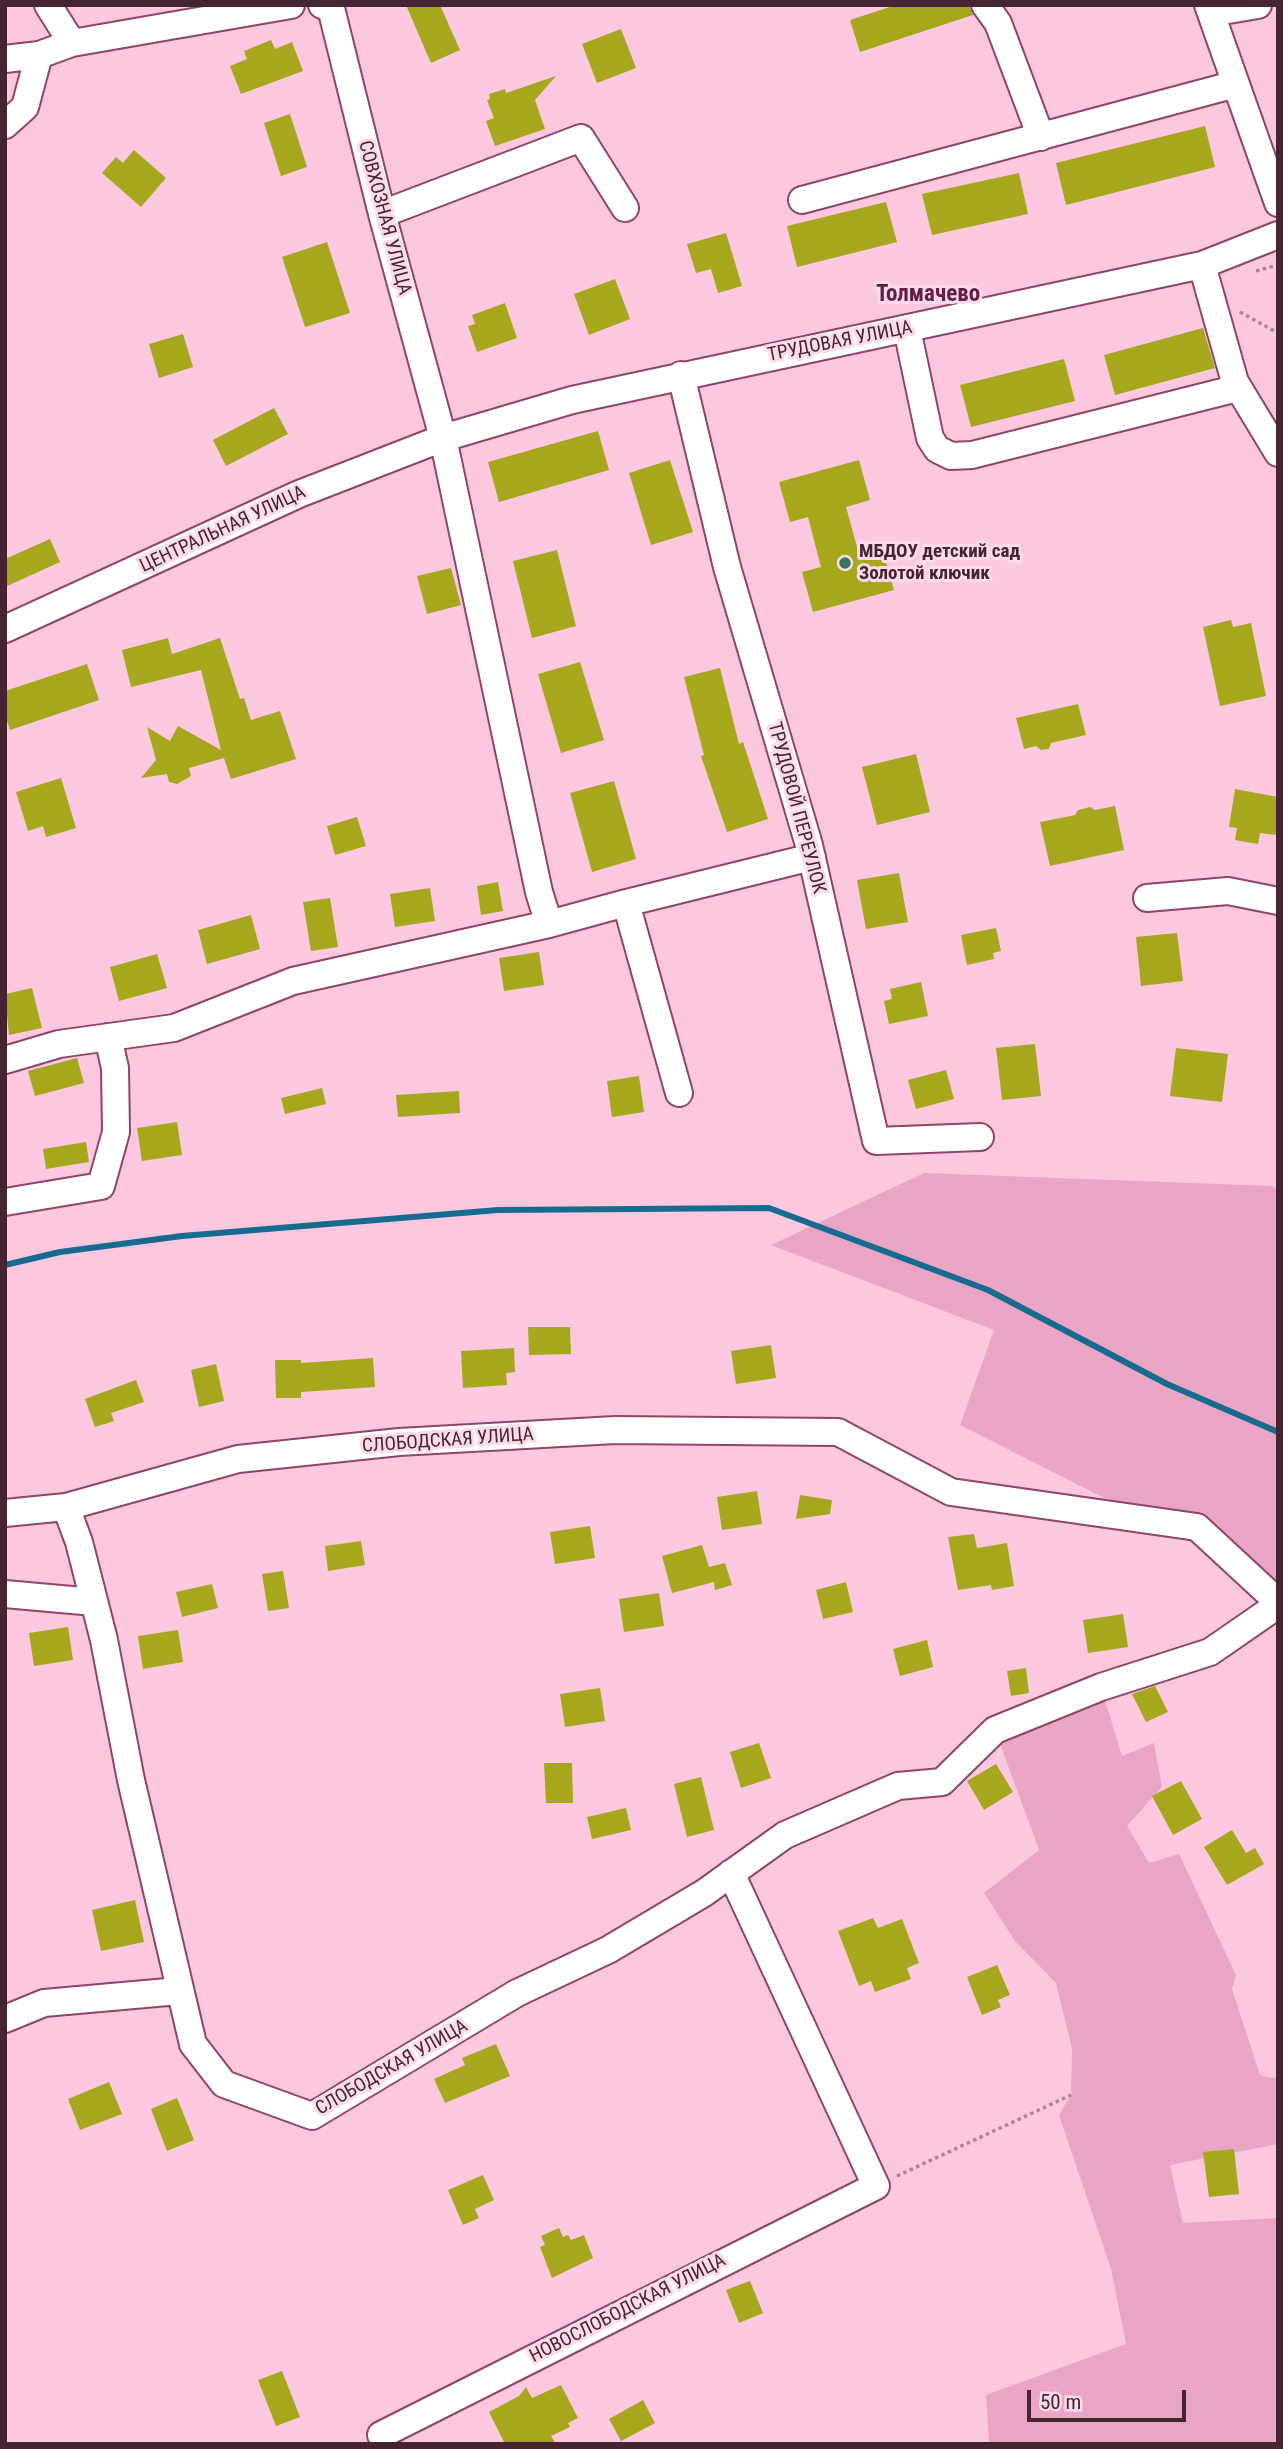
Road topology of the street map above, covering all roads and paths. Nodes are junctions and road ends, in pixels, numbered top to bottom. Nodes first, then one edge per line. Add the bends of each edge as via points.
1 (48, 5) edge
2 (291, 5) edge
3 (1258, 5) edge
4 (328, 6) edge
5 (988, 8) edge
6 (1210, 9) edge
7 (72, 43) junction
8 (39, 55) junction
9 (5, 59) edge
10 (1236, 84) junction
11 (5, 125) edge
12 (1041, 137) junction
13 (802, 200) dead end
14 (1278, 204) edge
15 (625, 208) dead end
16 (382, 214) junction
17 (1278, 235) edge
18 (1202, 265) junction
19 (1210, 296) junction
20 (907, 329) junction
21 (1278, 333) edge
22 (681, 375) junction
23 (1238, 388) junction
24 (443, 438) junction
25 (1278, 453) edge
26 (5, 629) edge
27 (812, 856) junction
28 (1147, 898) dead end
29 (1278, 901) edge
30 (626, 903) junction
31 (549, 924) junction
32 (108, 1037) junction
33 (5, 1060) edge
34 (679, 1093) dead end
35 (980, 1137) dead end
36 (5, 1202) edge
37 (66, 1507) junction
38 (5, 1513) edge
39 (5, 1594) edge
40 (94, 1602) junction
41 (1278, 1603) edge
42 (731, 1873) junction
43 (179, 1991) junction
44 (5, 2019) edge
45 (1071, 2095) dead end
46 (876, 2186) junction
47 (381, 2435) dead end

1 - 7 street
2 - 7 street
3 - 6 street
4 - 16 street, СОВХОЗНАЯ УЛИЦА
5 - 12 street via 998,23
6 - 10 street
7 - 8 street
8 - 9 street
8 - 11 street via 25,107
10 - 12 street
10 - 14 street
12 - 13 street
15 - 16 street via 582,138
16 - 24 street, СОВХОЗНАЯ УЛИЦА
17 - 18 street, ТРУДОВАЯ УЛИЦА
18 - 19 street
18 - 20 street, ТРУДОВАЯ УЛИЦА
19 - 21 path
19 - 23 street
20 - 22 street, ТРУДОВАЯ УЛИЦА
20 - 23 street via 930,438 937,449 951,456 972,455
22 - 24 street, ТРУДОВАЯ УЛИЦА via 572,400
22 - 27 street, ТРУДОВОЙ ПЕРЕУЛОК via 727,567
23 - 25 street
24 - 26 street, ЦЕНТРАЛЬНАЯ УЛИЦА via 299,494
24 - 31 street
27 - 30 street
27 - 35 street, ТРУДОВОЙ ПЕРЕУЛОК via 876,1141
28 - 29 street via 1228,891
30 - 31 street
30 - 34 street
31 - 32 street via 293,981 174,1028
32 - 33 street via 59,1044
32 - 36 street via 115,1068 116,1132 101,1186
37 - 38 street, СЛОБОДСКАЯ УЛИЦА
37 - 40 street, СЛОБОДСКАЯ УЛИЦА
37 - 41 street, СЛОБОДСКАЯ УЛИЦА via 238,1459 399,1442 615,1430 838,1432 951,1492 1197,1527
39 - 40 street
40 - 43 street, СЛОБОДСКАЯ УЛИЦА
41 - 42 street, СЛОБОДСКАЯ УЛИЦА via 1210,1652 1101,1687 995,1730 942,1782 898,1786 785,1835
42 - 43 street, СЛОБОДСКАЯ УЛИЦА via 608,1951 517,1993 312,2116 224,2084 193,2044
42 - 46 street
43 - 44 street via 44,2003
45 - 46 path
46 - 47 street, НОВОСЛОБОДСКАЯ УЛИЦА

